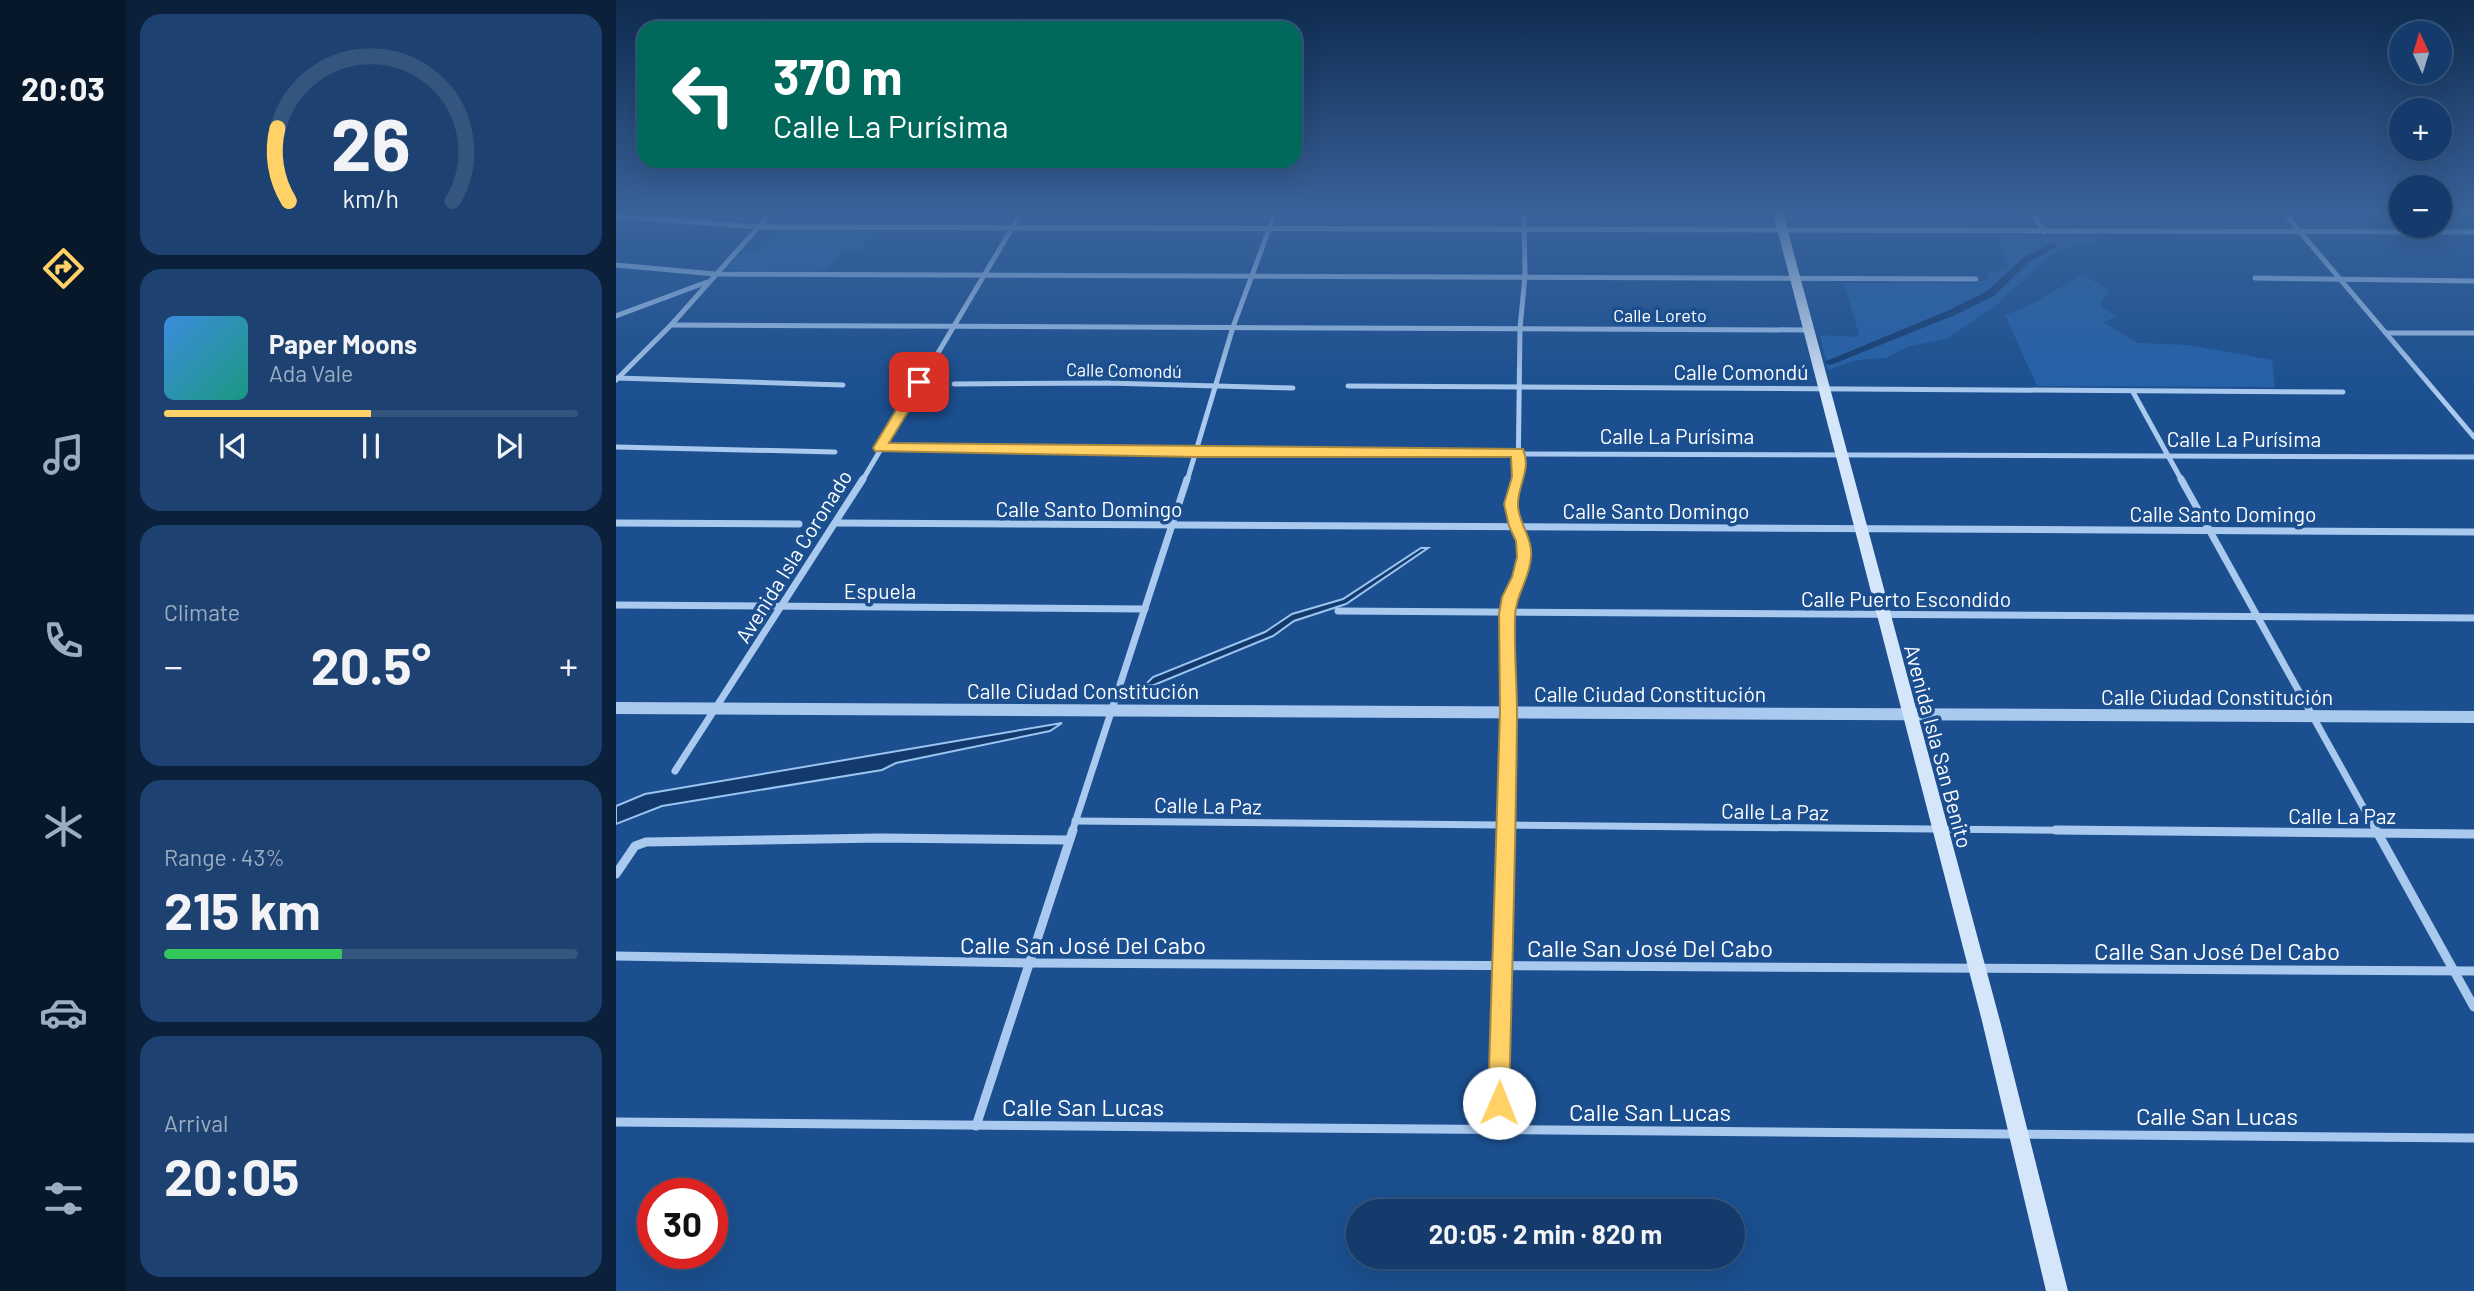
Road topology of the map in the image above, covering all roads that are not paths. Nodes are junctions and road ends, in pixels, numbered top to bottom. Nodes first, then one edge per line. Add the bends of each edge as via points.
1 (707, 273) edge
2 (1794, 273) edge
3 (2335, 273) edge
4 (715, 274) junction
5 (985, 275) junction
6 (1253, 275) junction
7 (1525, 276) junction
8 (1795, 278) junction
9 (2255, 278) dead end
10 (1976, 279) dead end
11 (2342, 281) junction
12 (2474, 281) edge
13 (708, 282) junction
14 (616, 316) edge
15 (671, 325) junction
16 (952, 327) junction
17 (1233, 327) junction
18 (1520, 328) junction
19 (1808, 330) junction
20 (2386, 333) junction
21 (2474, 333) edge
22 (617, 379) edge
23 (954, 384) dead end
24 (843, 385) dead end
25 (1216, 385) junction
26 (1348, 386) dead end
27 (1520, 387) junction
28 (1821, 387) junction
29 (1293, 388) dead end
30 (2133, 392) junction
31 (2343, 392) dead end
32 (2474, 437) edge
33 (616, 447) edge
34 (880, 448) junction
35 (835, 452) dead end
36 (1518, 452) junction
37 (1196, 453) junction
38 (1841, 454) junction
39 (2168, 455) junction
40 (2474, 457) edge
41 (616, 523) edge
42 (837, 523) junction
43 (799, 524) dead end
44 (1516, 526) junction
45 (1172, 527) junction
46 (1861, 528) junction
47 (2210, 530) junction
48 (2474, 531) edge
49 (616, 605) edge
50 (783, 607) junction
51 (1145, 609) junction
52 (1338, 611) dead end
53 (1507, 614) junction
54 (1883, 615) junction
55 (2258, 617) junction
56 (2474, 618) edge
57 (616, 708) edge
58 (716, 708) junction
59 (1112, 710) junction
60 (1509, 711) junction
61 (1909, 714) junction
62 (2313, 716) junction
63 (2474, 717) edge
64 (675, 771) dead end
65 (1076, 821) junction
66 (1506, 826) junction
67 (1940, 831) junction
68 (2378, 833) junction
69 (2474, 834) edge
70 (1069, 840) junction
71 (616, 874) edge
72 (616, 956) edge
73 (1029, 963) junction
74 (1502, 966) junction
75 (1976, 968) junction
76 (2454, 971) junction
77 (2474, 971) edge
78 (2474, 1007) edge
79 (616, 1122) edge
80 (976, 1126) junction
81 (1498, 1130) junction
82 (2021, 1134) junction
83 (2474, 1138) edge
84 (2057, 1291) edge

1 - 4 street
2 - 8 main road, Avenida Isla San Benito
3 - 11 street
4 - 5 street
4 - 13 street
5 - 6 street
5 - 16 street, Avenida Isla Coronado
6 - 7 street
6 - 17 street
7 - 8 street
7 - 18 street
8 - 10 street
8 - 19 main road, Avenida Isla San Benito
9 - 11 street
11 - 12 street
11 - 20 street
13 - 14 street
13 - 15 street
15 - 16 street, Calle Loreto
15 - 22 street
16 - 17 street, Calle Loreto
16 - 34 street, Avenida Isla Coronado
17 - 18 street, Calle Loreto
17 - 25 street
18 - 19 street, Calle Loreto
18 - 27 street
19 - 28 main road, Avenida Isla San Benito
20 - 21 street
20 - 32 street
22 - 24 street
23 - 25 street, Calle Comondú
25 - 29 street, Calle Comondú
25 - 37 street
26 - 27 street, Calle Comondú
27 - 28 street, Calle Comondú
27 - 36 street
28 - 30 street, Calle Comondú
28 - 38 main road, Avenida Isla San Benito
30 - 31 street, Calle Comondú
30 - 39 street
33 - 35 street
34 - 37 street, Calle La Purísima
34 - 42 street, Avenida Isla Coronado
36 - 37 street, Calle La Purísima
36 - 38 street, Calle La Purísima
36 - 44 street via 1519,477 1511,504
37 - 45 street
38 - 39 street, Calle La Purísima
38 - 46 main road, Avenida Isla San Benito
39 - 40 street, Calle La Purísima
39 - 47 street
41 - 43 street
42 - 45 street, Calle Santo Domingo
42 - 50 street, Avenida Isla Coronado
44 - 45 street, Calle Santo Domingo
44 - 46 street, Calle Santo Domingo
44 - 53 street via 1524,541 1524,557
45 - 51 street
46 - 47 street, Calle Santo Domingo
46 - 54 main road, Avenida Isla San Benito
47 - 48 street, Calle Santo Domingo
47 - 55 street
49 - 50 street, Espuela
50 - 51 street, Espuela
50 - 58 street, Avenida Isla Coronado
51 - 59 street
52 - 53 street, Calle Puerto Escondido
53 - 54 street, Calle Puerto Escondido
53 - 60 street
54 - 55 street, Calle Puerto Escondido
54 - 61 main road, Avenida Isla San Benito
55 - 56 street, Calle Puerto Escondido
55 - 62 street
57 - 58 street, Calle Ciudad Constitución
58 - 59 street, Calle Ciudad Constitución
58 - 64 street, Avenida Isla Coronado
59 - 60 street, Calle Ciudad Constitución
59 - 65 street
60 - 61 street, Calle Ciudad Constitución
60 - 66 street
61 - 62 street, Calle Ciudad Constitución
61 - 67 main road, Avenida Isla San Benito
62 - 63 street, Calle Ciudad Constitución
62 - 68 street
65 - 66 street, Calle La Paz
65 - 70 street
66 - 67 street, Calle La Paz
66 - 74 street
67 - 68 street, Calle La Paz
67 - 75 main road, Avenida Isla San Benito
68 - 69 street, Calle La Paz
68 - 76 street
70 - 71 street via 654,841 635,846
70 - 73 street
72 - 73 street, Calle San José Del Cabo
73 - 74 street, Calle San José Del Cabo
73 - 80 street
74 - 75 street, Calle San José Del Cabo
74 - 81 street
75 - 76 street, Calle San José Del Cabo
75 - 82 main road, Avenida Isla San Benito
76 - 77 street, Calle San José Del Cabo
76 - 78 street
79 - 80 street, Calle San Lucas
80 - 81 street, Calle San Lucas
81 - 82 street, Calle San Lucas
82 - 83 street, Calle San Lucas
82 - 84 main road, Avenida Isla San Benito

